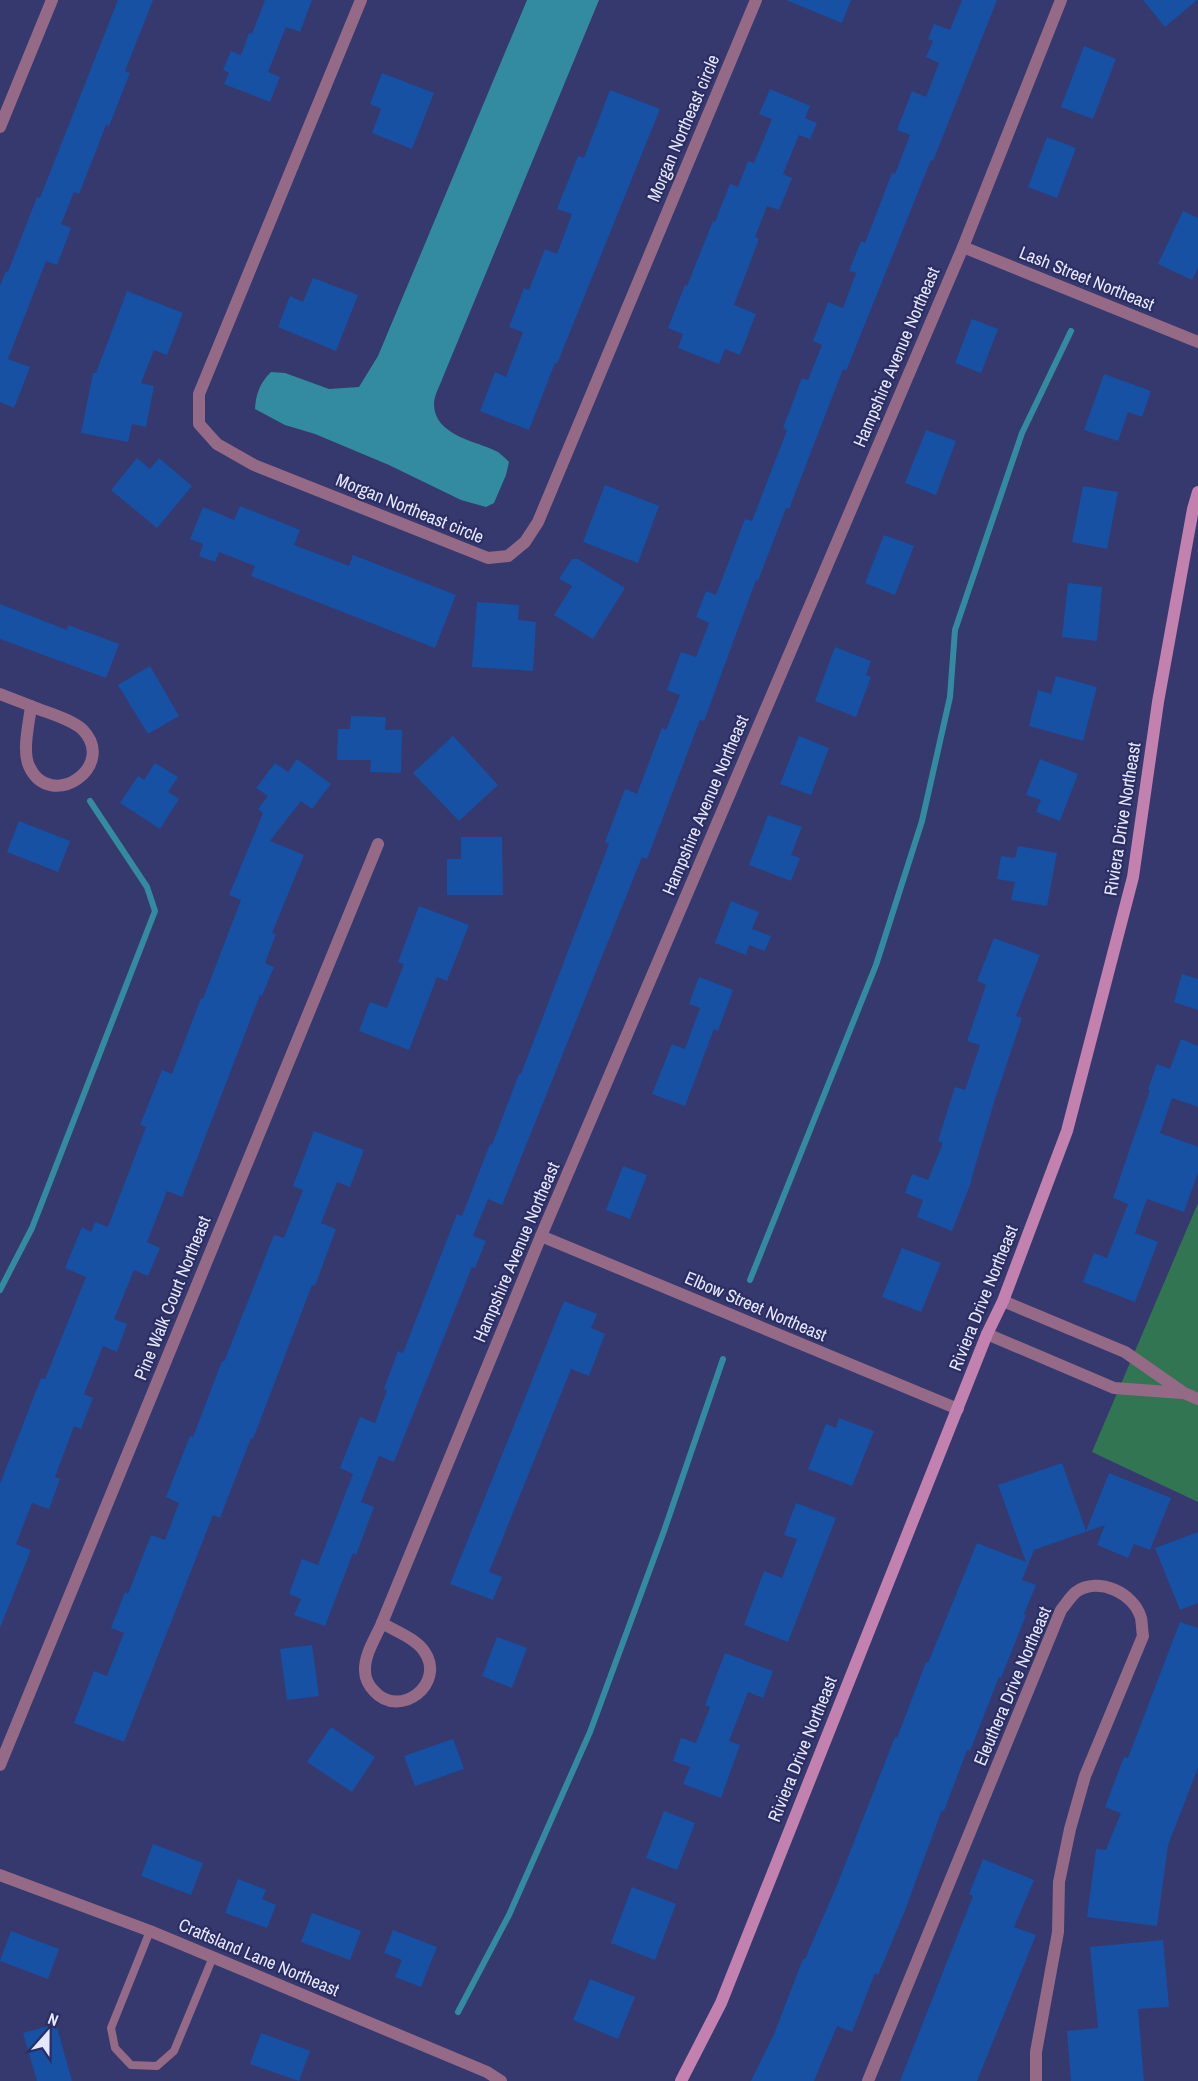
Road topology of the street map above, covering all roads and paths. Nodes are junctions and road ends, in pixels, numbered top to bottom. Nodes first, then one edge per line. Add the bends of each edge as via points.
1 (52, 0) edge
2 (361, 0) edge
3 (756, 0) edge
4 (1062, 0) edge
5 (0, 127) edge
6 (963, 247) junction
7 (1198, 342) edge
8 (1198, 492) edge
9 (0, 694) edge
10 (31, 706) junction
11 (378, 844) dead end
12 (541, 1236) junction
13 (1003, 1300) junction
14 (987, 1334) junction
15 (1184, 1393) junction
16 (1198, 1399) edge
17 (957, 1409) junction
18 (382, 1623) junction
19 (0, 1765) edge
20 (0, 1875) edge
21 (150, 1930) junction
22 (213, 1957) junction
23 (501, 2081) edge
24 (681, 2081) edge
25 (868, 2081) edge
26 (1036, 2081) edge

1 - 5 street
2 - 3 street, Morgan Northeast circle via 199,394 199,424 217,444 254,465 489,558 508,556 525,542 538,522
4 - 6 street, Hampshire Avenue Northeast
6 - 7 street, Lash Street Northeast
6 - 12 street, Hampshire Avenue Northeast
8 - 13 street, Riviera Drive Northeast via 1158,702 1134,877 1068,1131
9 - 10 street
10 - 10 street via 26,755 29,765 42,781 63,786 73,783 89,768 92,757 87,736 80,727
11 - 19 street, Pine Walk Court Northeast
12 - 17 street, Elbow Street Northeast
12 - 18 street, Hampshire Avenue Northeast
13 - 14 street, Riviera Drive Northeast
13 - 15 street via 1125,1352
14 - 15 street via 1114,1388
14 - 17 street, Riviera Drive Northeast
15 - 16 street
17 - 24 street, Riviera Drive Northeast via 721,2003
18 - 18 street, Hampshire Avenue Northeast via 366,1660 367,1681 380,1697 389,1701 410,1700 420,1694 430,1674 426,1653
20 - 21 street, Craftsland Lane Northeast
21 - 22 street, Craftsland Lane Northeast
21 - 22 lane via 111,2028 115,2048 131,2065 157,2066 174,2050
22 - 23 street, Craftsland Lane Northeast via 488,2072
25 - 26 street, Eleuthera Drive Northeast via 1061,1610 1077,1592 1095,1586 1117,1590 1132,1602 1141,1616 1143,1636 1085,1776 1070,1829 1059,1882 1058,1932 1036,2052

